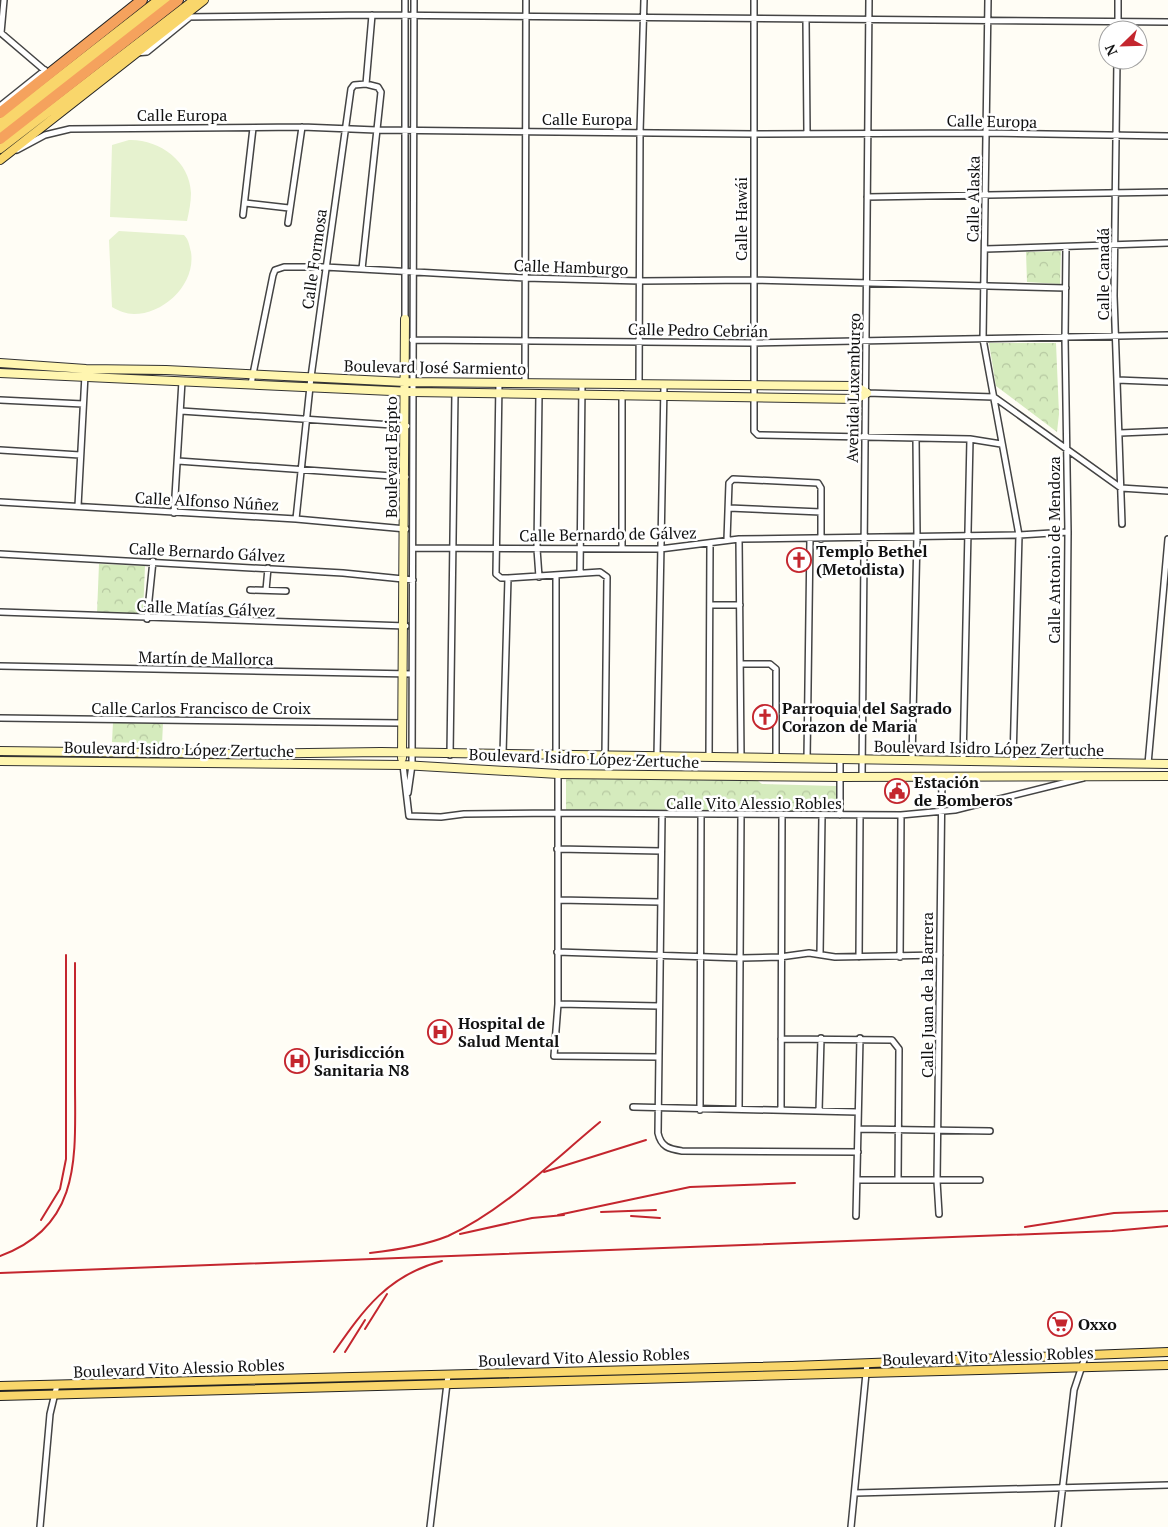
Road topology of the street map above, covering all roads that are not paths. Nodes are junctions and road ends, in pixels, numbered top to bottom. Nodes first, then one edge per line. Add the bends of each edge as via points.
1 (4, 0) edge
2 (142, 0) edge
3 (169, 0) edge
4 (178, 0) edge
5 (194, 0) edge
6 (204, 0) edge
7 (405, 0) edge
8 (414, 0) edge
9 (526, 0) edge
10 (644, 0) edge
11 (754, 0) edge
12 (869, 0) edge
13 (988, 0) edge
14 (1118, 0) edge
15 (159, 4) edge
16 (372, 15) junction
17 (414, 15) junction
18 (404, 16) junction
19 (186, 17) junction
20 (526, 17) junction
21 (644, 19) junction
22 (754, 20) junction
23 (806, 20) junction
24 (987, 20) junction
25 (1118, 20) edge
26 (868, 21) junction
27 (1098, 21) edge
28 (1148, 22) edge
29 (1168, 22) edge
30 (2, 34) edge
31 (0, 41) edge
32 (1117, 70) edge
33 (47, 72) junction
34 (366, 84) junction
35 (0, 106) edge
36 (0, 113) edge
37 (0, 123) edge
38 (302, 127) junction
39 (253, 128) junction
40 (345, 129) junction
41 (376, 130) junction
42 (404, 130) junction
43 (414, 130) junction
44 (524, 131) junction
45 (0, 132) edge
46 (640, 132) junction
47 (807, 133) junction
48 (868, 133) junction
49 (986, 133) junction
50 (754, 134) junction
51 (1117, 136) junction
52 (1168, 136) edge
53 (0, 139) edge
54 (0, 149) edge
55 (12, 152) junction
56 (0, 160) edge
57 (1168, 192) edge
58 (1116, 193) junction
59 (867, 197) junction
60 (986, 197) junction
61 (245, 203) junction
62 (289, 208) junction
63 (243, 215) dead end
64 (288, 223) dead end
65 (1168, 243) edge
66 (1114, 246) junction
67 (1066, 247) junction
68 (985, 249) junction
69 (325, 267) junction
70 (362, 269) junction
71 (404, 272) junction
72 (413, 273) junction
73 (525, 278) junction
74 (754, 280) junction
75 (640, 281) junction
76 (867, 285) junction
77 (984, 287) junction
78 (1066, 288) junction
79 (405, 319) joint
80 (1168, 335) edge
81 (1116, 336) junction
82 (983, 339) junction
83 (1065, 339) junction
84 (412, 340) junction
85 (525, 340) junction
86 (640, 342) junction
87 (866, 342) junction
88 (754, 343) junction
89 (0, 363) edge
90 (0, 373) edge
91 (86, 374) junction
92 (252, 374) junction
93 (311, 377) junction
94 (1118, 380) junction
95 (182, 381) junction
96 (409, 382) junction
97 (1168, 382) edge
98 (499, 383) junction
99 (525, 383) junction
100 (251, 384) junction
101 (582, 384) junction
102 (639, 384) junction
103 (664, 385) junction
104 (754, 386) junction
105 (310, 387) junction
106 (409, 392) junction
107 (455, 393) junction
108 (867, 393) junction
109 (498, 394) junction
110 (539, 394) junction
111 (581, 394) junction
112 (622, 394) junction
113 (664, 394) junction
114 (753, 396) junction
115 (994, 397) junction
116 (0, 400) edge
117 (83, 404) junction
118 (181, 411) junction
119 (306, 419) junction
120 (409, 426) junction
121 (1120, 432) junction
122 (1168, 432) edge
123 (864, 436) junction
124 (916, 438) junction
125 (970, 439) junction
126 (1001, 444) junction
127 (0, 450) edge
128 (1067, 451) junction
129 (80, 455) junction
130 (178, 461) junction
131 (302, 470) junction
132 (408, 477) junction
133 (1121, 488) junction
134 (1168, 491) edge
135 (0, 502) edge
136 (78, 506) junction
137 (729, 508) junction
138 (821, 512) junction
139 (174, 513) junction
140 (296, 519) junction
141 (1122, 524) dead end
142 (408, 529) junction
143 (1068, 532) junction
144 (1019, 535) junction
145 (863, 536) junction
146 (918, 536) junction
147 (968, 536) junction
148 (739, 539) junction
149 (810, 539) junction
150 (821, 539) junction
151 (1168, 539) edge
152 (727, 540) junction
153 (710, 544) junction
154 (413, 548) junction
155 (454, 548) junction
156 (580, 548) junction
157 (495, 549) junction
158 (537, 549) junction
159 (622, 549) junction
160 (660, 549) junction
161 (0, 554) edge
162 (153, 561) junction
163 (268, 568) junction
164 (580, 573) junction
165 (556, 576) junction
166 (539, 577) junction
167 (404, 578) junction
168 (508, 578) junction
169 (413, 580) junction
170 (250, 590) dead end
171 (266, 590) junction
172 (286, 591) dead end
173 (710, 605) junction
174 (740, 605) junction
175 (0, 612) edge
176 (147, 619) junction
177 (407, 626) junction
178 (741, 664) junction
179 (0, 666) edge
180 (412, 674) junction
181 (402, 675) junction
182 (0, 718) edge
183 (402, 723) junction
184 (0, 751) edge
185 (402, 754) junction
186 (412, 754) junction
187 (504, 754) junction
188 (450, 755) junction
189 (556, 755) junction
190 (605, 756) junction
191 (657, 757) junction
192 (709, 757) junction
193 (741, 758) junction
194 (807, 759) junction
195 (776, 760) junction
196 (840, 760) junction
197 (862, 760) junction
198 (912, 760) junction
199 (1013, 760) junction
200 (0, 761) edge
201 (963, 761) junction
202 (1066, 762) junction
203 (1148, 764) junction
204 (1168, 764) edge
205 (403, 765) junction
206 (412, 765) junction
207 (558, 774) junction
208 (862, 776) junction
209 (942, 776) junction
210 (1094, 776) junction
211 (1168, 776) edge
212 (840, 777) junction
213 (408, 793) junction
214 (940, 812) junction
215 (558, 813) junction
216 (662, 815) junction
217 (741, 815) junction
218 (782, 815) junction
219 (840, 815) junction
220 (409, 816) joint
221 (702, 816) junction
222 (822, 816) junction
223 (860, 816) junction
224 (901, 816) junction
225 (557, 849) junction
226 (662, 851) junction
227 (558, 900) junction
228 (660, 902) junction
229 (557, 952) junction
230 (820, 954) junction
231 (940, 955) junction
232 (661, 956) junction
233 (701, 957) junction
234 (780, 957) junction
235 (859, 957) junction
236 (900, 957) junction
237 (741, 958) junction
238 (558, 1004) junction
239 (659, 1006) junction
240 (821, 1038) junction
241 (860, 1038) junction
242 (781, 1039) junction
243 (659, 1057) junction
244 (633, 1107) dead end
245 (659, 1108) junction
246 (700, 1110) junction
247 (739, 1110) junction
248 (781, 1110) junction
249 (819, 1111) junction
250 (858, 1112) junction
251 (858, 1129) junction
252 (898, 1129) junction
253 (939, 1130) junction
254 (990, 1131) dead end
255 (858, 1152) junction
256 (858, 1180) junction
257 (898, 1180) junction
258 (937, 1180) junction
259 (980, 1180) dead end
260 (939, 1214) dead end
261 (856, 1216) dead end
262 (1168, 1352) edge
263 (1086, 1354) junction
264 (915, 1361) junction
265 (867, 1363) junction
266 (1168, 1365) edge
267 (717, 1367) junction
268 (1080, 1368) junction
269 (916, 1372) junction
270 (866, 1374) junction
271 (448, 1375) junction
272 (717, 1376) junction
273 (447, 1384) junction
274 (58, 1385) junction
275 (0, 1386) edge
276 (0, 1396) edge
277 (54, 1396) junction
278 (1168, 1485) edge
279 (1062, 1488) junction
280 (855, 1493) junction
281 (40, 1527) edge
282 (430, 1527) edge
283 (851, 1527) edge
284 (1058, 1527) edge

1 - 30 street
2 - 33 highway
3 - 15 main road
4 - 53 highway
5 - 54 main road
6 - 19 main road
7 - 18 street, Boulevard Egipto
8 - 17 street, Boulevard Egipto
9 - 20 street
10 - 21 street
11 - 22 street, Calle Hawái
12 - 26 street, Avenida Luxemburgo
13 - 24 street, Calle Alaska
14 - 25 street
15 - 37 main road
15 - 45 main road
16 - 18 street
16 - 19 street
16 - 34 street
17 - 18 street
17 - 20 street
17 - 43 street, Boulevard Egipto
18 - 42 street, Boulevard Egipto
19 - 55 main road
20 - 21 street
20 - 44 street
21 - 22 street
21 - 46 street
22 - 23 street
22 - 50 street, Calle Hawái
23 - 26 street
23 - 47 street
24 - 26 street
24 - 27 street
24 - 49 street, Calle Alaska
26 - 48 street, Avenida Luxemburgo
28 - 29 street
30 - 31 street
30 - 33 street
32 - 51 street, Calle Canadá
33 - 35 street
33 - 36 highway
34 - 40 street, Calle Formosa via 354,85 351,89
34 - 41 street via 378,87 381,92
38 - 39 street, Calle Europa
38 - 40 street, Calle Europa
38 - 62 street
39 - 55 street, Calle Europa via 70,129 45,135
39 - 61 street
40 - 41 street, Calle Europa
40 - 69 street, Calle Formosa
41 - 42 street, Calle Europa
41 - 70 street
42 - 43 street, Calle Europa
42 - 71 street, Boulevard Egipto
43 - 44 street, Calle Europa
43 - 72 street, Boulevard Egipto
44 - 46 street, Calle Europa
44 - 73 street
46 - 50 street, Calle Europa
46 - 75 street
47 - 48 street, Calle Europa
47 - 50 street, Calle Europa
48 - 49 street, Calle Europa
48 - 59 street, Avenida Luxemburgo
49 - 51 street, Calle Europa
49 - 60 street, Calle Alaska
50 - 74 street, Calle Hawái
51 - 52 street, Calle Europa
51 - 58 street, Calle Canadá
55 - 56 main road
57 - 58 street
58 - 60 street
58 - 66 street, Calle Canadá
59 - 60 street
59 - 76 street, Avenida Luxemburgo
60 - 68 street, Calle Alaska
61 - 62 street
61 - 63 street
62 - 64 street
65 - 66 street
66 - 67 street
66 - 81 street, Calle Canadá
67 - 68 street
67 - 78 street, Calle Antonio de Mendoza
68 - 77 street, Calle Alaska
69 - 70 street, Calle Hamburgo
69 - 92 street, Calle Hamburgo via 275,270
69 - 93 street, Calle Formosa
70 - 71 street, Calle Hamburgo
71 - 72 street, Calle Hamburgo
71 - 79 street, Boulevard Egipto
72 - 73 street, Calle Hamburgo
72 - 84 street, Boulevard Egipto
73 - 75 street, Calle Hamburgo
73 - 85 street
74 - 75 street, Calle Hamburgo
74 - 76 street, Calle Hamburgo
74 - 88 street, Calle Hawái
75 - 86 street
76 - 77 street, Calle Hamburgo
76 - 87 street, Avenida Luxemburgo
77 - 78 street, Calle Hamburgo
77 - 82 street, Calle Alaska
78 - 83 street, Calle Antonio de Mendoza
79 - 96 main road, Boulevard Egipto
80 - 81 street, Calle Pedro Cebrián
81 - 83 street, Calle Pedro Cebrián
81 - 94 street, Calle Canadá
82 - 83 street, Calle Pedro Cebrián
82 - 87 street, Calle Pedro Cebrián
82 - 115 street, Calle Alaska
83 - 128 street, Calle Antonio de Mendoza
84 - 85 street, Calle Pedro Cebrián
84 - 96 street, Boulevard Egipto
85 - 86 street, Calle Pedro Cebrián
85 - 99 street
86 - 88 street, Calle Pedro Cebrián
86 - 102 street
87 - 88 street, Calle Pedro Cebrián
87 - 108 street, Avenida Luxemburgo
88 - 104 street, Calle Hawái
89 - 91 main road, Boulevard José Sarmiento
90 - 91 main road, Boulevard José Sarmiento
91 - 92 main road, Boulevard José Sarmiento
91 - 95 main road, Boulevard José Sarmiento
91 - 117 street
92 - 93 main road, Boulevard José Sarmiento
92 - 100 street, Calle Hamburgo
93 - 96 main road, Boulevard José Sarmiento
93 - 105 street, Calle Formosa
94 - 97 street
94 - 121 street, Calle Canadá
95 - 100 main road, Boulevard José Sarmiento
95 - 118 street
96 - 98 main road, Boulevard José Sarmiento
96 - 106 main road, Boulevard Egipto
98 - 99 main road, Boulevard José Sarmiento
98 - 109 street
99 - 101 main road, Boulevard José Sarmiento
100 - 105 main road, Boulevard José Sarmiento
101 - 102 main road, Boulevard José Sarmiento
101 - 111 street
102 - 103 main road, Boulevard José Sarmiento
103 - 104 main road, Boulevard José Sarmiento
103 - 113 street
104 - 108 main road, Boulevard José Sarmiento via 856,386
104 - 114 street, Calle Hawái
105 - 106 main road, Boulevard José Sarmiento
105 - 119 street, Calle Formosa
106 - 107 main road, Boulevard José Sarmiento
106 - 120 main road, Boulevard Egipto
107 - 109 main road, Boulevard José Sarmiento
107 - 155 street
108 - 114 main road, Boulevard José Sarmiento via 856,399
108 - 115 street, Boulevard José Sarmiento
108 - 123 street, Avenida Luxemburgo
109 - 110 main road, Boulevard José Sarmiento
109 - 157 street
110 - 111 main road, Boulevard José Sarmiento
110 - 158 street
111 - 112 main road, Boulevard José Sarmiento
111 - 156 street
112 - 113 main road, Boulevard José Sarmiento
112 - 159 street
113 - 114 main road, Boulevard José Sarmiento
113 - 160 street
114 - 123 street, Calle Hawái via 753,429 758,435
115 - 126 street, Calle Alaska
115 - 128 street
116 - 117 street
117 - 129 street
118 - 119 street
118 - 130 street
119 - 120 street
119 - 131 street, Calle Formosa
120 - 132 main road, Boulevard Egipto
121 - 122 street
121 - 133 street, Calle Canadá
123 - 124 street
123 - 145 street, Avenida Luxemburgo
124 - 125 street
124 - 146 street
125 - 126 street
125 - 147 street
126 - 144 street, Calle Alaska
127 - 129 street
128 - 133 street
128 - 143 street, Calle Antonio de Mendoza
129 - 136 street
130 - 131 street
130 - 139 street
131 - 132 street
131 - 140 street, Calle Formosa
132 - 142 main road, Boulevard Egipto
133 - 134 street
133 - 141 street, Calle Canadá
135 - 136 street, Calle Alfonso Núñez
136 - 139 street, Calle Alfonso Núñez
137 - 138 street
137 - 138 street via 729,483 734,479 817,482 821,488
137 - 152 street
138 - 150 street
139 - 140 street, Calle Alfonso Núñez
140 - 142 street, Calle Alfonso Núñez
142 - 154 street, Boulevard Egipto
142 - 167 main road, Boulevard Egipto
143 - 144 street, Calle Bernardo de Gálvez
143 - 202 street, Calle Antonio de Mendoza
144 - 147 street, Calle Bernardo de Gálvez
144 - 199 street, Calle Alaska
145 - 146 street, Calle Bernardo de Gálvez
145 - 150 street, Calle Bernardo de Gálvez
145 - 197 street, Avenida Luxemburgo
146 - 147 street, Calle Bernardo de Gálvez
146 - 198 street
147 - 201 street
148 - 149 street, Calle Bernardo de Gálvez
148 - 152 street, Calle Bernardo de Gálvez
148 - 174 street
149 - 150 street, Calle Bernardo de Gálvez
149 - 194 street
151 - 203 street
152 - 153 street, Calle Bernardo de Gálvez
153 - 160 street, Calle Bernardo de Gálvez
153 - 173 street
154 - 155 street, Calle Bernardo de Gálvez
154 - 169 street, Boulevard Egipto
155 - 157 street, Calle Bernardo de Gálvez
155 - 188 street
156 - 158 street, Calle Bernardo de Gálvez
156 - 159 street, Calle Bernardo de Gálvez
156 - 164 street
157 - 158 street, Calle Bernardo de Gálvez
157 - 168 street via 496,574
158 - 166 street
159 - 160 street, Calle Bernardo de Gálvez
160 - 191 street
161 - 162 street, Calle Bernardo Gálvez
162 - 163 street, Calle Bernardo Gálvez
162 - 176 street
163 - 167 street, Calle Bernardo Gálvez
163 - 171 street
164 - 165 street
164 - 190 street via 600,572 606,577
165 - 166 street
165 - 189 street
166 - 168 street
167 - 169 street, Calle Bernardo Gálvez
167 - 177 main road, Boulevard Egipto
168 - 187 street
169 - 177 street, Boulevard Egipto
170 - 171 street
171 - 172 street
173 - 174 street
173 - 192 street
174 - 178 street
175 - 176 street, Calle Matías Gálvez
176 - 177 street, Calle Matías Gálvez
177 - 180 street, Boulevard Egipto
177 - 181 main road, Boulevard Egipto
178 - 193 street
178 - 195 street via 770,664 776,669
179 - 181 street, Martín de Mallorca
180 - 181 street, Martín de Mallorca
180 - 186 street, Boulevard Egipto
181 - 183 main road, Boulevard Egipto
182 - 183 street, Calle Carlos Francisco de Croix
183 - 185 main road, Boulevard Egipto
184 - 185 main road, Boulevard Isidro López Zertuche
185 - 186 main road, Boulevard Isidro López Zertuche
185 - 205 main road, Boulevard Egipto
186 - 188 main road, Boulevard Isidro López Zertuche
186 - 206 street, Boulevard Egipto
187 - 188 main road, Boulevard Isidro López Zertuche
187 - 189 main road, Boulevard Isidro López Zertuche
189 - 190 main road, Boulevard Isidro López Zertuche
190 - 191 main road, Boulevard Isidro López Zertuche
191 - 192 main road, Boulevard Isidro López Zertuche
192 - 193 main road, Boulevard Isidro López Zertuche
193 - 195 main road, Boulevard Isidro López Zertuche
194 - 195 main road, Boulevard Isidro López Zertuche
194 - 196 main road, Boulevard Isidro López Zertuche
196 - 197 main road, Boulevard Isidro López Zertuche
196 - 212 street
197 - 198 main road, Boulevard Isidro López Zertuche
197 - 208 street, Avenida Luxemburgo
198 - 201 main road, Boulevard Isidro López Zertuche
199 - 201 main road, Boulevard Isidro López Zertuche
199 - 202 main road, Boulevard Isidro López Zertuche
200 - 205 main road, Boulevard Isidro López Zertuche
202 - 203 main road, Boulevard Isidro López Zertuche
203 - 204 main road, Boulevard Isidro López Zertuche
205 - 206 main road, Boulevard Isidro López Zertuche
205 - 213 street, Boulevard Egipto
206 - 207 main road, Boulevard Isidro López Zertuche
206 - 213 street, Boulevard Egipto
207 - 212 main road, Boulevard Isidro López Zertuche
207 - 215 street
208 - 209 main road, Boulevard Isidro López Zertuche
208 - 212 main road, Boulevard Isidro López Zertuche
209 - 210 main road, Boulevard Isidro López Zertuche
209 - 214 street, Calle Juan de la Barrera
210 - 211 main road, Boulevard Isidro López Zertuche
210 - 214 street, Calle Vito Alessio Robles
212 - 219 street
213 - 220 street, Boulevard Egipto
214 - 224 street, Calle Vito Alessio Robles
214 - 231 street, Calle Juan de la Barrera
215 - 216 street, Calle Vito Alessio Robles
215 - 220 street, Calle Vito Alessio Robles
215 - 225 street
216 - 221 street, Calle Vito Alessio Robles
216 - 226 street
217 - 218 street, Calle Vito Alessio Robles
217 - 221 street, Calle Vito Alessio Robles
217 - 237 street
218 - 222 street, Calle Vito Alessio Robles
218 - 234 street
219 - 222 street, Calle Vito Alessio Robles
219 - 223 street, Calle Vito Alessio Robles
221 - 233 street
222 - 230 street
223 - 224 street, Calle Vito Alessio Robles
223 - 235 street
224 - 236 street
225 - 226 street
225 - 227 street
226 - 228 street
227 - 228 street
227 - 229 street
228 - 232 street
229 - 232 street
229 - 238 street
230 - 234 street
230 - 235 street
231 - 236 street
231 - 253 street, Calle Juan de la Barrera
232 - 233 street
232 - 239 street
233 - 237 street
233 - 246 street
234 - 237 street
234 - 242 street
235 - 236 street
237 - 247 street
238 - 239 street
238 - 243 street via 554,1056
239 - 243 street
240 - 241 street
240 - 242 street
240 - 249 street
241 - 250 street
241 - 252 street via 892,1040 898,1048
242 - 248 street
243 - 245 street
244 - 245 street
245 - 246 street
245 - 255 street via 658,1133 663,1145 671,1150
246 - 247 street
247 - 248 street
248 - 249 street
249 - 250 street
250 - 251 street
251 - 252 street
251 - 255 street
252 - 253 street
252 - 257 street
253 - 254 street
253 - 258 street, Calle Juan de la Barrera
255 - 256 street
256 - 257 street
256 - 261 street
257 - 258 street
258 - 259 street
258 - 260 street, Calle Juan de la Barrera
262 - 263 main road, Boulevard Vito Alessio Robles
263 - 264 main road, Boulevard Vito Alessio Robles
263 - 268 street
264 - 265 main road, Boulevard Vito Alessio Robles
264 - 269 main road
265 - 267 main road, Boulevard Vito Alessio Robles
265 - 270 street
266 - 268 main road, Boulevard Vito Alessio Robles
267 - 271 main road, Boulevard Vito Alessio Robles
267 - 272 main road
268 - 269 main road, Boulevard Vito Alessio Robles
268 - 279 street via 1074,1390
269 - 270 main road, Boulevard Vito Alessio Robles
270 - 272 main road, Boulevard Vito Alessio Robles
270 - 280 street
271 - 273 street
271 - 274 main road, Boulevard Vito Alessio Robles
272 - 273 main road, Boulevard Vito Alessio Robles
273 - 277 main road, Boulevard Vito Alessio Robles
273 - 282 street
274 - 275 main road, Boulevard Vito Alessio Robles
274 - 277 street
276 - 277 main road, Boulevard Vito Alessio Robles
277 - 281 street
278 - 279 street
279 - 280 street
279 - 284 street
280 - 283 street

